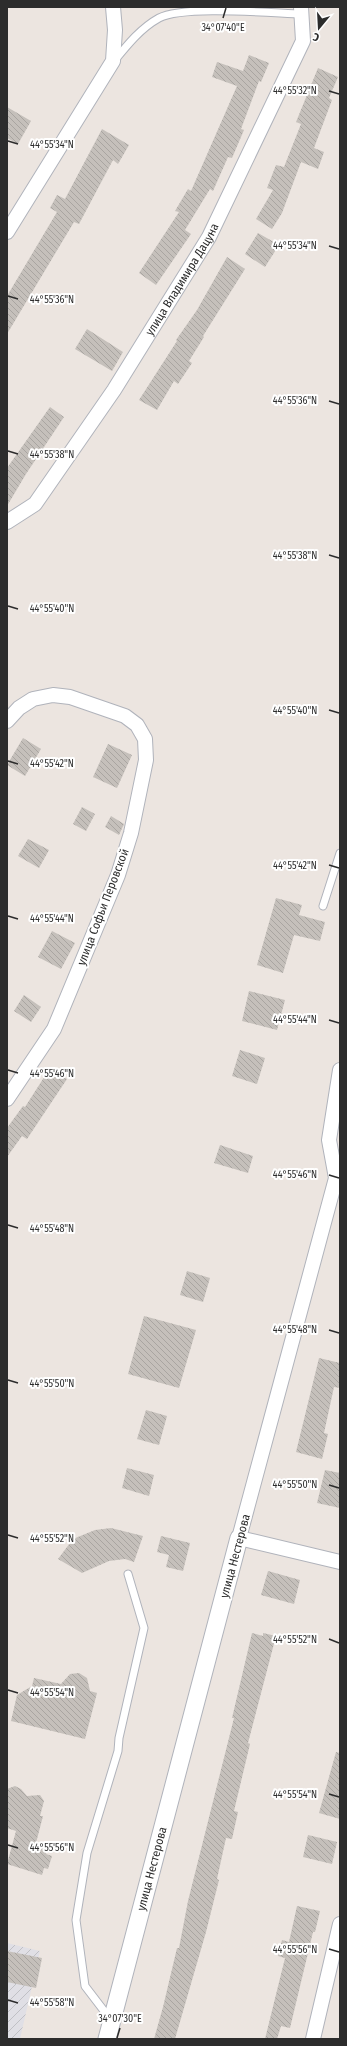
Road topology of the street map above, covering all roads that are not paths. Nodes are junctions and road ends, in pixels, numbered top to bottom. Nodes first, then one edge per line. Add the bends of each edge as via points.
1 (113, 7) edge
2 (302, 11) edge
3 (113, 61) junction
4 (7, 232) edge
5 (7, 522) edge
6 (7, 721) edge
7 (340, 853) edge
8 (323, 906) dead end
9 (340, 1070) edge
10 (7, 1099) edge
11 (239, 1538) junction
12 (340, 1562) edge
13 (128, 1574) dead end
14 (340, 1924) edge
15 (112, 2021) junction
16 (107, 2039) edge
17 (313, 2039) edge

1 - 3 street
2 - 3 lane via 188,11 160,17 137,34
2 - 5 street, улица Владимира Дацуна via 303,41 209,237 114,390 35,504
3 - 4 street
6 - 10 street, улица Софьи Перовской via 19,708 33,699 53,695 70,697 125,716 136,725 145,739 146,760 131,833 118,875 54,1029
7 - 8 lane
9 - 11 street, улица Нестерова via 329,1140 336,1178
11 - 12 street
11 - 15 street, улица Нестерова
13 - 15 lane via 144,1628 118,1751 87,1853 76,1920 85,1986
14 - 17 street
15 - 16 street, улица Нестерова

